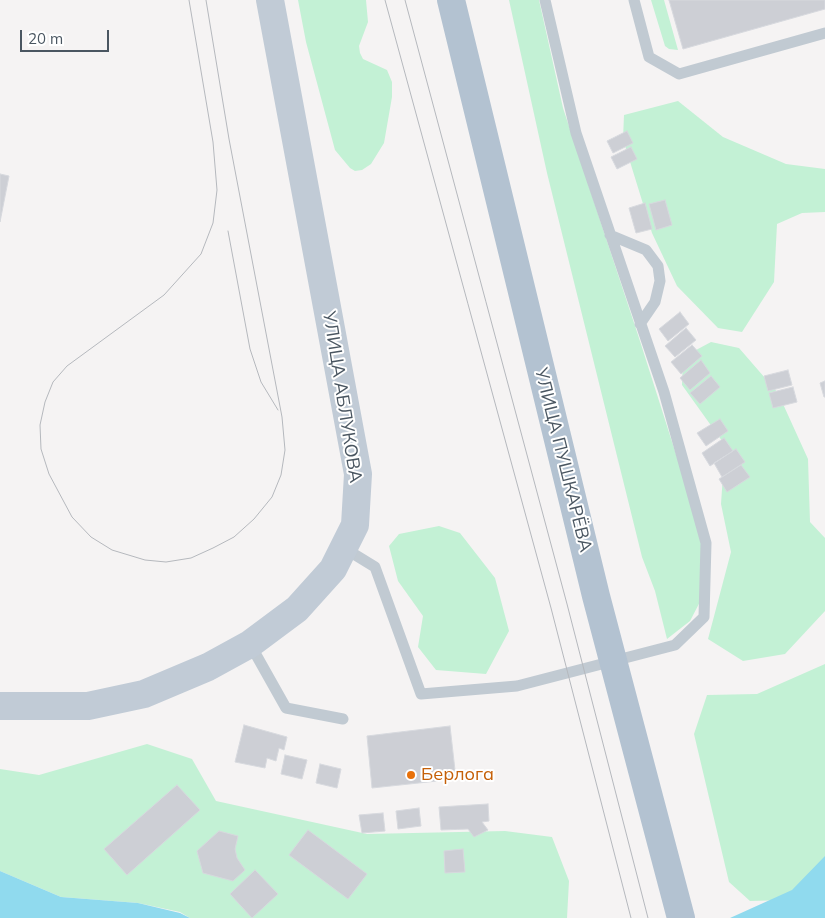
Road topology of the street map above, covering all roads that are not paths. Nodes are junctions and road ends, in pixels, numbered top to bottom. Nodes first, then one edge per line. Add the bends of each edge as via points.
1 (270, 0) edge
2 (451, 0) edge
3 (545, 0) edge
4 (634, 0) edge
5 (825, 33) edge
6 (610, 235) junction
7 (640, 324) junction
8 (344, 548) junction
9 (250, 644) junction
10 (0, 706) edge
11 (343, 719) dead end
12 (681, 918) edge

1 - 8 street, УЛИЦА АБЛУКОВА via 358,474 355,525
2 - 12 main road, УЛИЦА ПУШКАРЁВА via 596,596
3 - 6 lane via 576,133
4 - 5 lane via 649,56 679,74
6 - 7 lane
6 - 7 lane via 646,250 658,266 660,281 655,302
7 - 8 lane via 664,392 706,543 704,617 675,645 517,686 421,694 374,567
8 - 9 street, УЛИЦА АБЛУКОВА via 333,569 297,609
9 - 10 street, УЛИЦА АБЛУКОВА via 208,667 144,694 88,706
9 - 11 lane via 286,708

